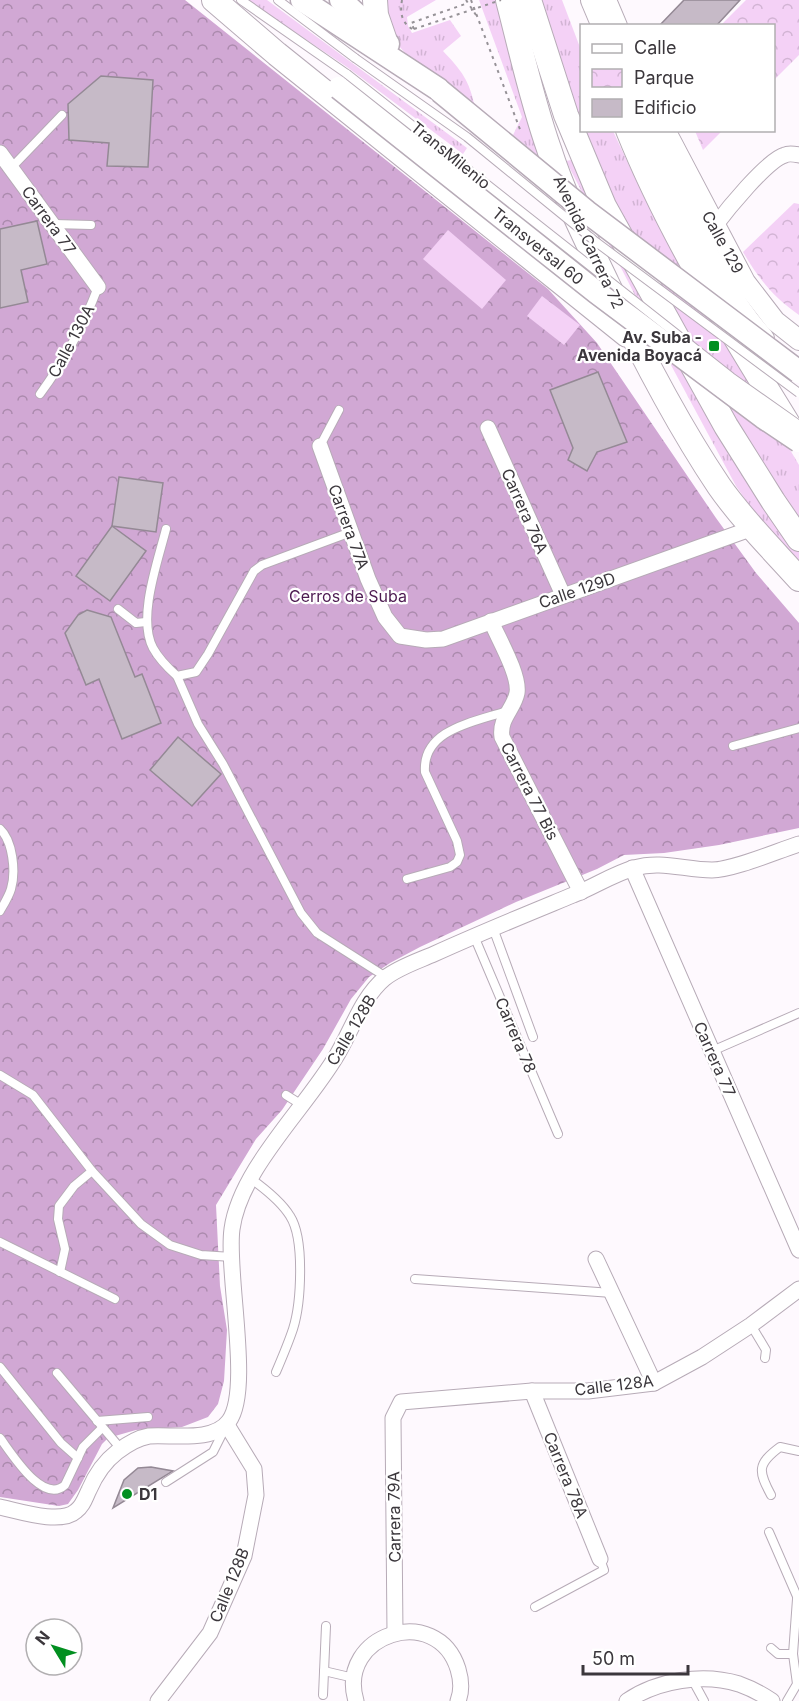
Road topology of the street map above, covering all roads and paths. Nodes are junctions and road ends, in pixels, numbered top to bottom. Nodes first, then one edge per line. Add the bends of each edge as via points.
1 (215, 0) edge
2 (241, 0) edge
3 (278, 0) edge
4 (302, 0) edge
5 (341, 0) edge
6 (375, 0) edge
7 (402, 0) edge
8 (502, 0) edge
9 (529, 0) edge
10 (576, 0) edge
11 (593, 0) edge
12 (606, 0) edge
13 (467, 1) edge
14 (511, 11) edge
15 (478, 18) dead end
16 (585, 24) edge
17 (603, 24) edge
18 (616, 24) edge
19 (414, 29) junction
20 (385, 41) junction
21 (343, 81) junction
22 (439, 90) junction
23 (62, 115) dead end
24 (629, 132) edge
25 (649, 132) edge
26 (666, 132) edge
27 (0, 153) edge
28 (799, 155) edge
29 (12, 167) junction
30 (52, 224) junction
31 (91, 225) dead end
32 (714, 227) junction
33 (98, 287) joint
34 (799, 340) edge
35 (648, 352) junction
36 (777, 357) junction
37 (799, 372) edge
38 (799, 393) edge
39 (40, 394) dead end
40 (339, 410) dead end
41 (799, 425) edge
42 (488, 428) dead end
43 (799, 442) edge
44 (320, 446) joint
45 (753, 528) junction
46 (166, 529) dead end
47 (351, 532) junction
48 (799, 540) edge
49 (799, 579) edge
50 (562, 595) junction
51 (117, 609) dead end
52 (491, 621) junction
53 (146, 622) junction
54 (400, 636) joint
55 (177, 676) junction
56 (507, 711) junction
57 (799, 728) edge
58 (732, 746) dead end
59 (0, 829) edge
60 (799, 844) edge
61 (632, 868) junction
62 (407, 879) dead end
63 (581, 892) junction
64 (0, 911) edge
65 (493, 928) junction
66 (474, 936) junction
67 (386, 977) junction
68 (799, 1013) edge
69 (533, 1037) dead end
70 (712, 1051) junction
71 (0, 1075) edge
72 (286, 1095) dead end
73 (302, 1105) junction
74 (558, 1134) dead end
75 (92, 1171) junction
76 (250, 1178) junction
77 (0, 1242) edge
78 (799, 1250) edge
79 (232, 1257) junction
80 (596, 1259) dead end
81 (60, 1272) junction
82 (415, 1279) dead end
83 (799, 1289) edge
84 (612, 1293) junction
85 (116, 1299) dead end
86 (751, 1325) junction
87 (765, 1358) dead end
88 (0, 1367) edge
89 (276, 1372) dead end
90 (57, 1373) dead end
91 (654, 1383) junction
92 (532, 1391) junction
93 (401, 1402) joint
94 (148, 1417) dead end
95 (100, 1424) junction
96 (227, 1425) junction
97 (0, 1438) edge
98 (121, 1449) junction
99 (799, 1451) edge
100 (78, 1458) junction
101 (166, 1482) dead end
102 (771, 1495) dead end
103 (0, 1507) edge
104 (769, 1532) dead end
105 (600, 1559) joint
106 (798, 1600) edge
107 (535, 1607) dead end
108 (326, 1626) dead end
109 (395, 1633) junction
110 (771, 1648) dead end
111 (793, 1654) junction
112 (324, 1671) junction
113 (354, 1678) junction
114 (692, 1679) junction
115 (323, 1695) dead end
116 (158, 1701) edge
117 (356, 1701) edge
118 (458, 1701) edge
119 (627, 1701) edge
120 (704, 1701) edge
121 (772, 1701) edge
122 (787, 1701) edge

1 - 21 main road, Transversal 60
1 - 35 highway
2 - 21 lane, TransMilenio
3 - 38 lane, TransMilenio, bridge via 467,137 596,242
4 - 22 main road
5 - 20 main road
6 - 20 highway
7 - 19 path via 403,18
8 - 14 highway, Avenida Carrera 72
8 - 19 path, bridge
9 - 48 highway, Avenida Carrera 72 via 566,115 604,206 726,426
10 - 16 highway
11 - 17 highway
12 - 18 main road
13 - 15 path
13 - 19 path via 411,23
14 - 35 highway, Avenida Carrera 72 via 548,148 584,236
20 - 22 main road
21 - 41 lane, TransMilenio, bridge
21 - 43 main road, Transversal 60, bridge via 596,292
22 - 36 main road, bridge via 587,212
23 - 29 lane
24 - 43 highway via 665,214 701,280
25 - 36 highway, bridge via 721,284
26 - 32 main road, Calle 129
27 - 29 street, Carrera 77
28 - 32 street via 783,155 774,161
29 - 30 street, Carrera 77
30 - 31 lane
30 - 33 street, Carrera 77
32 - 34 main road, Calle 129 via 763,308
33 - 39 lane, Calle 130A via 84,324
35 - 45 highway, Avenida Carrera 72 via 679,421 720,487
35 - 48 highway via 732,490 754,516 776,532
36 - 37 main road, bridge
40 - 44 lane
42 - 50 street, Carrera 76A
44 - 47 street, Carrera 77A
45 - 49 highway, Avenida Carrera 72
45 - 50 street, Calle 129D
46 - 53 lane
47 - 54 street, Carrera 77A via 385,617
47 - 55 lane via 254,571 196,672
50 - 52 street, Calle 129D
51 - 53 lane via 136,622
52 - 54 street, Calle 129D via 443,639
52 - 56 street, Carrera 77 Bis via 517,680 517,693
53 - 55 lane via 152,646 163,664
55 - 67 lane via 198,724 301,913 318,933
56 - 62 lane via 446,732 429,749 424,772 460,855 450,867
56 - 63 street, Carrera 77 Bis via 502,737
57 - 58 lane
59 - 64 lane via 13,858 11,889
60 - 61 street, Calle 128B via 715,870 666,864
61 - 63 street, Calle 128B
61 - 70 street, Carrera 77
63 - 65 street, Calle 128B
65 - 66 street, Calle 128B
65 - 69 lane
66 - 67 street, Calle 128B
66 - 74 lane, Carrera 78
67 - 73 street, Calle 128B via 366,1002 337,1056
68 - 70 lane
70 - 78 street, Carrera 77
71 - 75 lane via 33,1095
72 - 73 lane
73 - 76 street, Calle 128B
75 - 79 lane via 141,1224 170,1245 201,1255
75 - 81 lane via 59,1206 65,1249
76 - 79 street, Calle 128B via 237,1205
76 - 89 lane via 291,1216 299,1247 299,1293 293,1328
77 - 81 lane
79 - 96 street, Calle 128B via 238,1401
80 - 84 street
81 - 85 lane
82 - 84 lane
83 - 86 street, Calle 128A
84 - 91 street
86 - 87 lane via 766,1350
86 - 91 street, Calle 128A
88 - 100 lane via 61,1443
90 - 95 lane
91 - 92 street, Calle 128A via 588,1391
92 - 93 street, Calle 128A
92 - 105 street, Carrera 78A
93 - 109 street, Carrera 79A via 393,1418
94 - 95 lane
95 - 98 lane
95 - 100 lane
96 - 98 street via 183,1437 148,1436
96 - 101 lane via 213,1452
96 - 116 street, Calle 128B via 254,1469 256,1495 244,1556 210,1633
97 - 100 lane via 40,1486 50,1491 65,1485
98 - 103 street via 108,1459 84,1501 70,1515 57,1517
99 - 102 lane via 780,1447 768,1456 761,1468
104 - 106 lane
105 - 107 lane via 604,1570
106 - 111 lane
108 - 112 lane
109 - 113 street via 367,1649
109 - 118 street via 413,1631 444,1646 461,1677
110 - 111 lane via 778,1654
111 - 122 lane via 797,1684
112 - 113 lane
112 - 115 lane
113 - 117 street
114 - 119 street via 658,1686
114 - 120 lane
114 - 121 street via 738,1684

